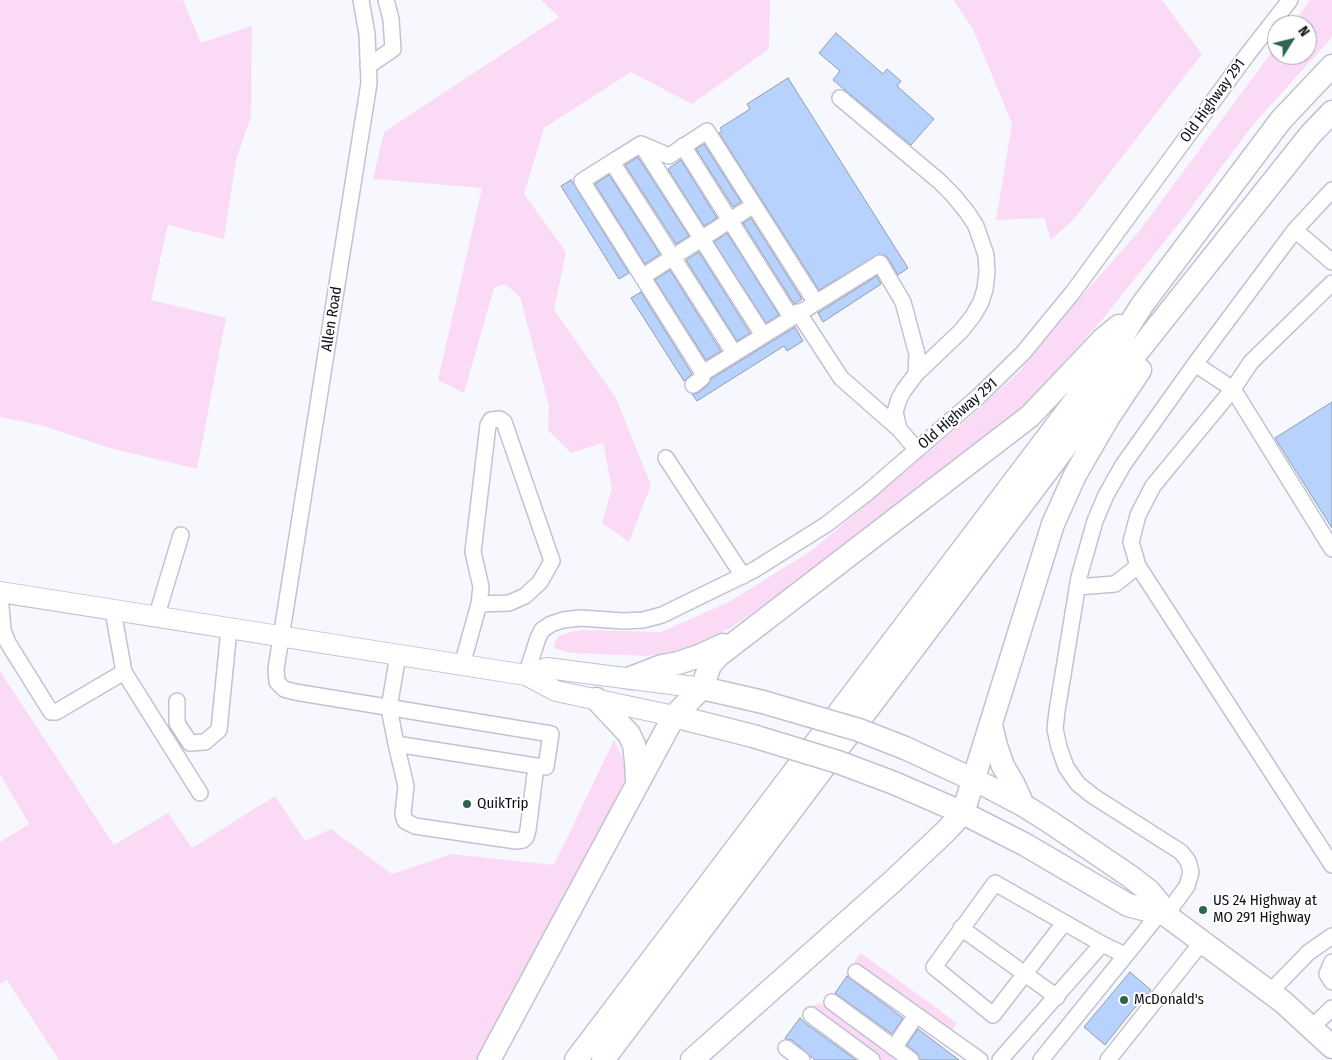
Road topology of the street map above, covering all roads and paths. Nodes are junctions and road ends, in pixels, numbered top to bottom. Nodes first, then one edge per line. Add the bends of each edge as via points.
1 (361, 0) edge
2 (386, 0) edge
3 (1290, 0) edge
4 (368, 66) junction
5 (1332, 66) edge
6 (840, 98) dead end
7 (1332, 112) edge
8 (641, 144) junction
9 (683, 146) junction
10 (612, 162) junction
11 (1332, 190) edge
12 (754, 205) junction
13 (730, 221) junction
14 (1295, 230) junction
15 (702, 239) junction
16 (673, 258) junction
17 (1332, 262) edge
18 (642, 277) junction
19 (1196, 277) junction
20 (1332, 283) edge
21 (816, 303) junction
22 (1142, 305) junction
23 (795, 315) junction
24 (763, 335) junction
25 (734, 353) junction
26 (1195, 364) junction
27 (916, 374) junction
28 (1233, 389) junction
29 (899, 429) junction
30 (917, 450) junction
31 (666, 458) dead end
32 (181, 535) dead end
33 (1332, 549) edge
34 (1138, 566) junction
35 (743, 576) junction
36 (1077, 587) junction
37 (0, 593) edge
38 (479, 604) junction
39 (113, 611) junction
40 (156, 618) junction
41 (229, 629) junction
42 (752, 629) junction
43 (282, 637) junction
44 (398, 655) junction
45 (462, 665) junction
46 (124, 672) junction
47 (526, 676) junction
48 (631, 678) junction
49 (702, 688) junction
50 (596, 699) junction
51 (177, 701) dead end
52 (389, 708) junction
53 (674, 716) junction
54 (991, 725) junction
55 (396, 744) junction
56 (536, 766) junction
57 (974, 780) junction
58 (637, 781) junction
59 (200, 793) dead end
60 (1022, 805) junction
61 (963, 813) junction
62 (988, 826) junction
63 (931, 845) junction
64 (1332, 865) edge
65 (1163, 915) junction
66 (1064, 923) junction
67 (960, 928) junction
68 (1332, 936) edge
69 (1202, 942) junction
70 (1102, 944) junction
71 (1125, 955) junction
72 (1332, 962) edge
73 (856, 972) dead end
74 (1026, 974) junction
75 (1332, 982) edge
76 (1270, 992) junction
77 (1057, 997) junction
78 (832, 1002) dead end
79 (1332, 1008) edge
80 (811, 1015) dead end
81 (916, 1015) junction
82 (1311, 1028) junction
83 (1332, 1047) edge
84 (786, 1048) dead end
85 (894, 1048) junction
86 (489, 1060) edge
87 (576, 1060) edge
88 (603, 1060) edge
89 (692, 1060) edge
90 (802, 1060) edge
91 (872, 1060) edge
92 (911, 1060) edge
93 (980, 1060) edge
94 (1000, 1060) edge
95 (1041, 1060) edge
96 (1108, 1060) edge

1 - 4 street, Allen Road
2 - 4 street via 392,19 393,49
3 - 30 street, Old Highway 291 via 1049,323 1004,373
4 - 43 street, Allen Road via 369,83
5 - 22 highway via 1281,120
6 - 27 street via 940,181 968,212 986,254 985,288 973,316 962,331
7 - 19 highway
8 - 9 street via 669,156
8 - 10 street
8 - 15 street
9 - 12 street via 707,131
9 - 13 street
10 - 16 street
10 - 18 street via 582,181
11 - 14 street
12 - 13 street
12 - 21 street
13 - 15 street
13 - 23 street
14 - 17 street
14 - 26 street
15 - 16 street
15 - 24 street
16 - 18 street
16 - 25 street
18 - 25 street via 698,379
19 - 54 highway via 1075,475 1053,524
19 - 88 highway
20 - 28 street via 1251,362
21 - 23 street
21 - 27 street via 880,263 903,302 917,354
22 - 42 highway via 1103,339 1030,416
22 - 87 highway via 1101,366
23 - 24 street
23 - 29 street via 841,378
24 - 25 street
26 - 28 street
26 - 36 street via 1123,465 1106,495 1086,547
27 - 29 street via 897,405 895,412
28 - 33 street
28 - 34 street via 1153,486 1138,514 1131,542
29 - 30 street
30 - 35 street, Old Highway 291 via 827,524
31 - 35 street
32 - 40 street
34 - 36 street via 1115,584
34 - 64 street
35 - 47 street, Old Highway 291 via 662,615 643,620 580,618 551,624 542,630 538,638
36 - 65 street via 1056,711 1059,747 1066,767 1078,784 1181,852 1188,860 1191,872 1187,886
37 - 39 main road
37 - 46 street via 3,630 8,643 51,712
38 - 38 street via 481,588 473,552 488,425 491,420 500,419 504,422 552,561 540,582 525,596 509,603
38 - 45 street
39 - 40 main road
39 - 46 street
40 - 41 main road
41 - 43 main road
41 - 51 street via 219,730 205,742 190,743 177,723
42 - 48 highway via 699,656
42 - 49 highway via 710,665
43 - 44 main road
43 - 52 street, Allen Road via 276,676 284,689
44 - 45 main road
44 - 52 street
45 - 47 main road
46 - 59 street
47 - 48 main road via 547,668
47 - 50 main road via 556,691
48 - 49 main road
49 - 53 highway
49 - 57 highway, bridge via 859,730
50 - 53 main road
50 - 58 highway via 629,734 635,753
52 - 55 street
52 - 56 street, Allen Road via 550,734 546,768
53 - 58 highway
53 - 61 highway, bridge via 838,762
54 - 57 highway
54 - 60 highway via 1003,766
55 - 56 street
55 - 56 street via 406,786 403,814 405,821 415,826 523,840 528,833
57 - 60 highway
57 - 61 highway
58 - 86 highway
60 - 65 highway via 1131,877 1159,904
61 - 62 highway
61 - 63 highway
62 - 63 highway
62 - 65 highway via 1050,858 1128,905
63 - 89 highway
65 - 69 highway
65 - 71 street
66 - 67 street via 994,883
66 - 70 street
66 - 74 street
67 - 74 street
67 - 74 street via 934,967 993,1015
68 - 76 street via 1309,952
69 - 76 highway
69 - 96 street
70 - 71 street
70 - 77 street
71 - 95 street
72 - 75 street via 1327,974
73 - 81 street
74 - 77 street
76 - 82 highway
77 - 94 street
78 - 85 street
79 - 82 street
80 - 91 street
81 - 85 street
81 - 93 street
82 - 83 highway
84 - 90 street
85 - 92 street

